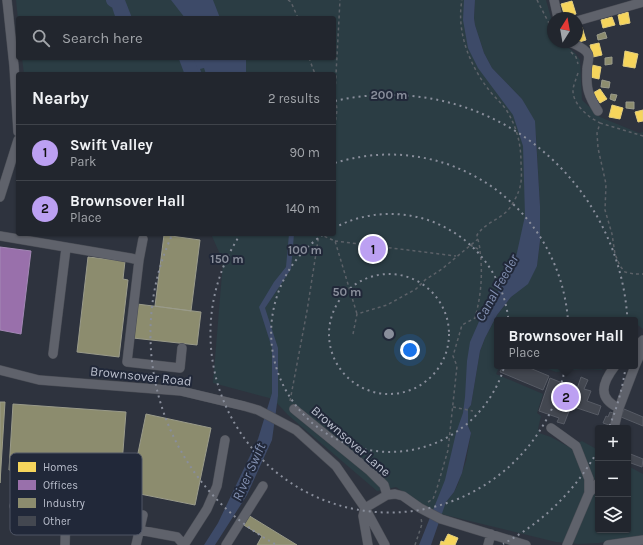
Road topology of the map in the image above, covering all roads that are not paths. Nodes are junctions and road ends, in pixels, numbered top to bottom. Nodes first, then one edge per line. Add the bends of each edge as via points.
1 (7, 0) edge
2 (554, 0) edge
3 (643, 2) edge
4 (625, 3) edge
5 (557, 12) edge
6 (583, 19) edge
7 (582, 48) edge
8 (16, 99) edge
9 (598, 110) dead end
10 (16, 146) edge
11 (0, 197) edge
12 (0, 236) edge
13 (143, 239) dead end
14 (66, 248) junction
15 (140, 260) junction
16 (182, 348) dead end
17 (643, 348) edge
18 (53, 354) dead end
19 (638, 359) edge
20 (613, 369) edge
21 (634, 369) edge
22 (0, 370) edge
23 (619, 408) junction
24 (294, 409) road end
25 (615, 425) edge
26 (551, 428) dead end
27 (225, 440) dead end
28 (263, 486) dead end
29 (595, 486) edge
30 (589, 493) junction
31 (387, 494) junction
32 (365, 508) junction
33 (143, 515) dead end
34 (142, 519) edge
35 (142, 531) edge
36 (491, 534) junction
37 (65, 535) edge
38 (138, 535) edge
39 (642, 542) edge
40 (65, 545) edge
41 (136, 545) edge
42 (184, 545) edge
43 (226, 545) edge
44 (368, 545) edge
45 (385, 545) edge
46 (488, 545) edge
47 (526, 545) edge
48 (567, 545) edge
49 (608, 545) edge

1 - 8 street
2 - 5 street
3 - 4 street
4 - 6 street
7 - 9 street via 589,58 588,91
10 - 11 street
12 - 14 street
13 - 15 street
14 - 15 street
14 - 18 street
15 - 16 street via 127,362 180,368
17 - 19 street
20 - 23 street via 603,389 604,397
21 - 23 street
22 - 32 street, Brownsover Road via 39,380 181,392 258,410 296,430 336,466
23 - 25 street
24 - 31 street, Brownsover Lane via 370,471 384,485
26 - 30 street via 576,446 589,479
27 - 42 street via 217,486 207,509
28 - 43 street
29 - 30 street
30 - 48 street
31 - 32 street, Brownsover Lane
31 - 36 street, Brownsover Lane via 403,496 441,519
32 - 44 street via 363,516
32 - 45 street, Brownsover Road
33 - 34 street
35 - 42 street via 177,537
36 - 46 street
36 - 47 street, Brownsover Lane
37 - 40 street
38 - 41 street
39 - 49 street

